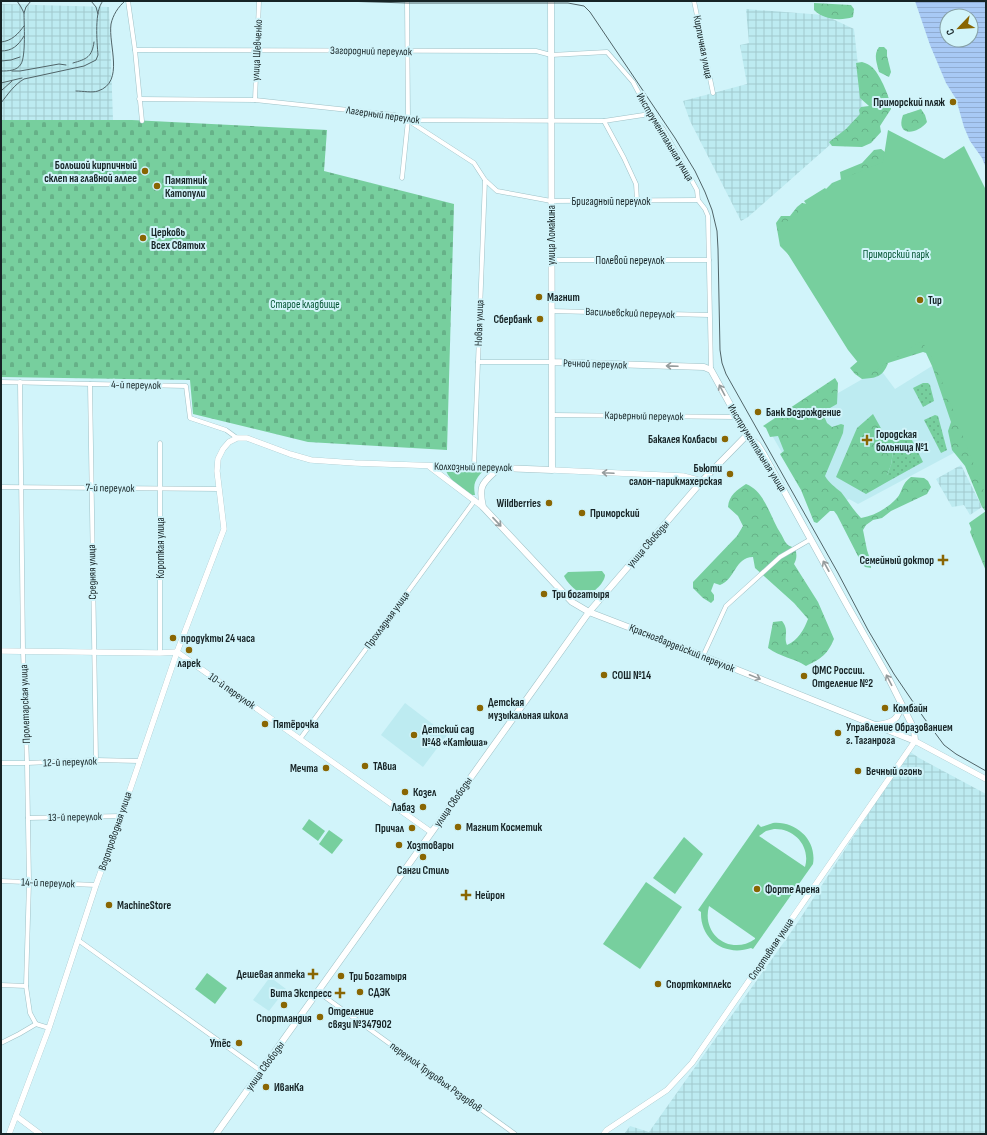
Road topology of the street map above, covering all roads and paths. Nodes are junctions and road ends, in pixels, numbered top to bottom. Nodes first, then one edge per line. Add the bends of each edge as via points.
1 (128, 1) edge
2 (260, 1) edge
3 (407, 1) edge
4 (551, 1) edge
5 (694, 1) edge
6 (135, 50) junction
7 (257, 50) junction
8 (408, 51) junction
9 (607, 52) joint
10 (551, 55) junction
11 (713, 93) dead end
12 (139, 99) junction
13 (254, 100) junction
14 (650, 114) junction
15 (408, 120) junction
16 (142, 121) dead end
17 (551, 121) junction
18 (604, 121) junction
19 (402, 178) dead end
20 (485, 180) junction
21 (637, 200) junction
22 (698, 200) junction
23 (551, 201) junction
24 (551, 260) junction
25 (709, 260) junction
26 (551, 311) junction
27 (709, 315) junction
28 (478, 362) junction
29 (551, 362) junction
30 (711, 370) junction
31 (1, 382) edge
32 (20, 382) junction
33 (90, 384) junction
34 (552, 415) junction
35 (736, 417) junction
36 (747, 435) junction
37 (237, 438) junction
38 (160, 443) dead end
39 (430, 466) junction
40 (474, 466) junction
41 (499, 468) junction
42 (552, 470) junction
43 (702, 481) junction
44 (1, 487) edge
45 (21, 487) junction
46 (91, 488) junction
47 (160, 489) junction
48 (219, 489) junction
49 (475, 500) junction
50 (483, 507) junction
51 (811, 539) junction
52 (588, 612) junction
53 (1, 651) edge
54 (23, 651) junction
55 (93, 652) junction
56 (177, 652) junction
57 (160, 653) junction
58 (703, 656) junction
59 (900, 700) junction
60 (875, 725) junction
61 (300, 739) junction
62 (915, 741) junction
63 (96, 760) junction
64 (139, 761) junction
65 (1, 763) edge
66 (27, 763) junction
67 (986, 780) edge
68 (121, 816) junction
69 (28, 818) junction
70 (431, 832) junction
71 (1, 881) edge
72 (29, 882) junction
73 (96, 885) junction
74 (78, 940) junction
75 (1, 985) edge
76 (26, 986) junction
77 (318, 992) junction
78 (36, 1024) junction
79 (49, 1028) junction
80 (1, 1043) edge
81 (261, 1071) junction
82 (16, 1116) junction
83 (9, 1134) edge
84 (40, 1134) edge
85 (216, 1134) edge
86 (515, 1134) edge
87 (604, 1134) edge

1 - 6 street
2 - 7 street, улица Шевченко
3 - 8 street
4 - 10 main road, улица Ломакина
5 - 11 street, Кирпичная улица
6 - 7 street, Загородний переулок
6 - 12 street
7 - 8 street, Загородний переулок
7 - 13 street, улица Шевченко
8 - 10 street, Загородний переулок via 536,51
8 - 15 street
9 - 10 street, Загородний переулок
9 - 14 street, Инструментальная улица via 633,82
10 - 17 main road, улица Ломакина
12 - 13 street, Лагерный переулок
12 - 16 street
13 - 15 street, Лагерный переулок via 395,115
14 - 18 street, Лагерный переулок
14 - 22 street, Инструментальная улица via 663,129 680,157 697,190
15 - 17 street, Лагерный переулок
15 - 19 street
15 - 20 street, Бригадный переулок via 474,163
17 - 18 street, Лагерный переулок
17 - 23 main road, улица Ломакина
18 - 21 street via 636,184
20 - 23 street, Бригадный переулок via 497,191
20 - 28 street, Новая улица
21 - 22 street, Бригадный переулок
21 - 23 street, Бригадный переулок
22 - 25 street, Инструментальная улица via 706,209 708,216
23 - 24 main road, улица Ломакина
24 - 25 street, Полевой переулок
24 - 26 main road, улица Ломакина
25 - 27 street, Инструментальная улица
26 - 27 street, Васильевский переулок
26 - 29 main road, улица Ломакина
27 - 30 street, Инструментальная улица
28 - 29 street, Речной переулок
28 - 40 street, Новая улица
30 -> 29 main road, Речной переулок via 704,367
29 - 34 main road, улица Ломакина
35 -> 30 main road, Инструментальная улица
31 - 32 street, 4-й переулок
32 - 33 street, 4-й переулок
32 - 45 street, Пролетарская улица
33 - 37 street, 4-й переулок via 186,386 190,418 226,430
33 - 46 street, Средняя улица
34 - 35 street, Карьерный переулок
34 - 42 main road, улица Ломакина
35 - 36 main road, Инструментальная улица
36 - 43 main road, улица Свободы
36 - 51 main road, Инструментальная улица via 763,453
37 - 39 street, Колхозный переулок via 246,438 311,460
37 - 48 street via 229,442 218,459
38 - 47 street, Короткая улица
39 - 40 street, Колхозный переулок
39 - 49 street, Красногвардейский переулок
40 - 41 street, Колхозный переулок
41 - 42 main road, Колхозный переулок
41 - 50 main road via 485,480 480,492
43 -> 42 street, Колхозный переулок via 683,476
43 - 52 main road, улица Свободы
44 - 45 street, 7-й переулок
45 - 46 street, 7-й переулок
45 - 54 street, Пролетарская улица
46 - 47 street, 7-й переулок
46 - 55 street, Средняя улица
47 - 48 street, 7-й переулок
47 - 57 street, Короткая улица
48 - 56 street, Водопроводная улица via 224,529
49 - 50 street, Красногвардейский переулок
49 - 61 street, Прохладная улица
50 -> 52 main road, Красногвардейский переулок via 572,602
51 - 58 street via 780,557 726,606
59 -> 51 main road, Инструментальная улица
52 - 58 main road, Красногвардейский переулок
52 - 70 main road, улица Свободы
53 - 54 street
54 - 55 street
54 - 66 street, Пролетарская улица
55 - 57 street
55 - 63 street, Средняя улица
56 - 57 street
56 - 61 street, 10-й переулок
56 - 64 street, Водопроводная улица
58 -> 60 main road, Красногвардейский переулок
59 - 60 main road via 900,711 896,719 886,724
59 - 62 main road, Инструментальная улица via 914,729
60 - 62 main road, Красногвардейский переулок
61 - 70 street, 10-й переулок
62 - 67 street
62 - 87 street, Спортивная улица via 692,1063 667,1090
63 - 64 street, 12-й переулок
63 - 66 street, 12-й переулок
64 - 68 street, Водопроводная улица
65 - 66 street, 12-й переулок
66 - 69 street, Пролетарская улица
68 - 69 street, 13-й переулок
68 - 73 street, Водопроводная улица
69 - 72 street, Пролетарская улица
70 - 77 main road, улица Свободы
71 - 72 street, 14-й переулок
72 - 73 street, 14-й переулок
72 - 76 street, Пролетарская улица
73 - 74 street, Водопроводная улица
74 - 79 street, Водопроводная улица
74 - 81 street
75 - 76 street
76 - 78 street, Пролетарская улица via 30,1013
77 - 81 main road, улица Свободы
77 - 86 street, переулок Трудовых Резервов
78 - 79 street
78 - 80 street
79 - 82 street, Водопроводная улица
81 - 85 main road, улица Свободы
82 - 83 street, Водопроводная улица
82 - 84 street

